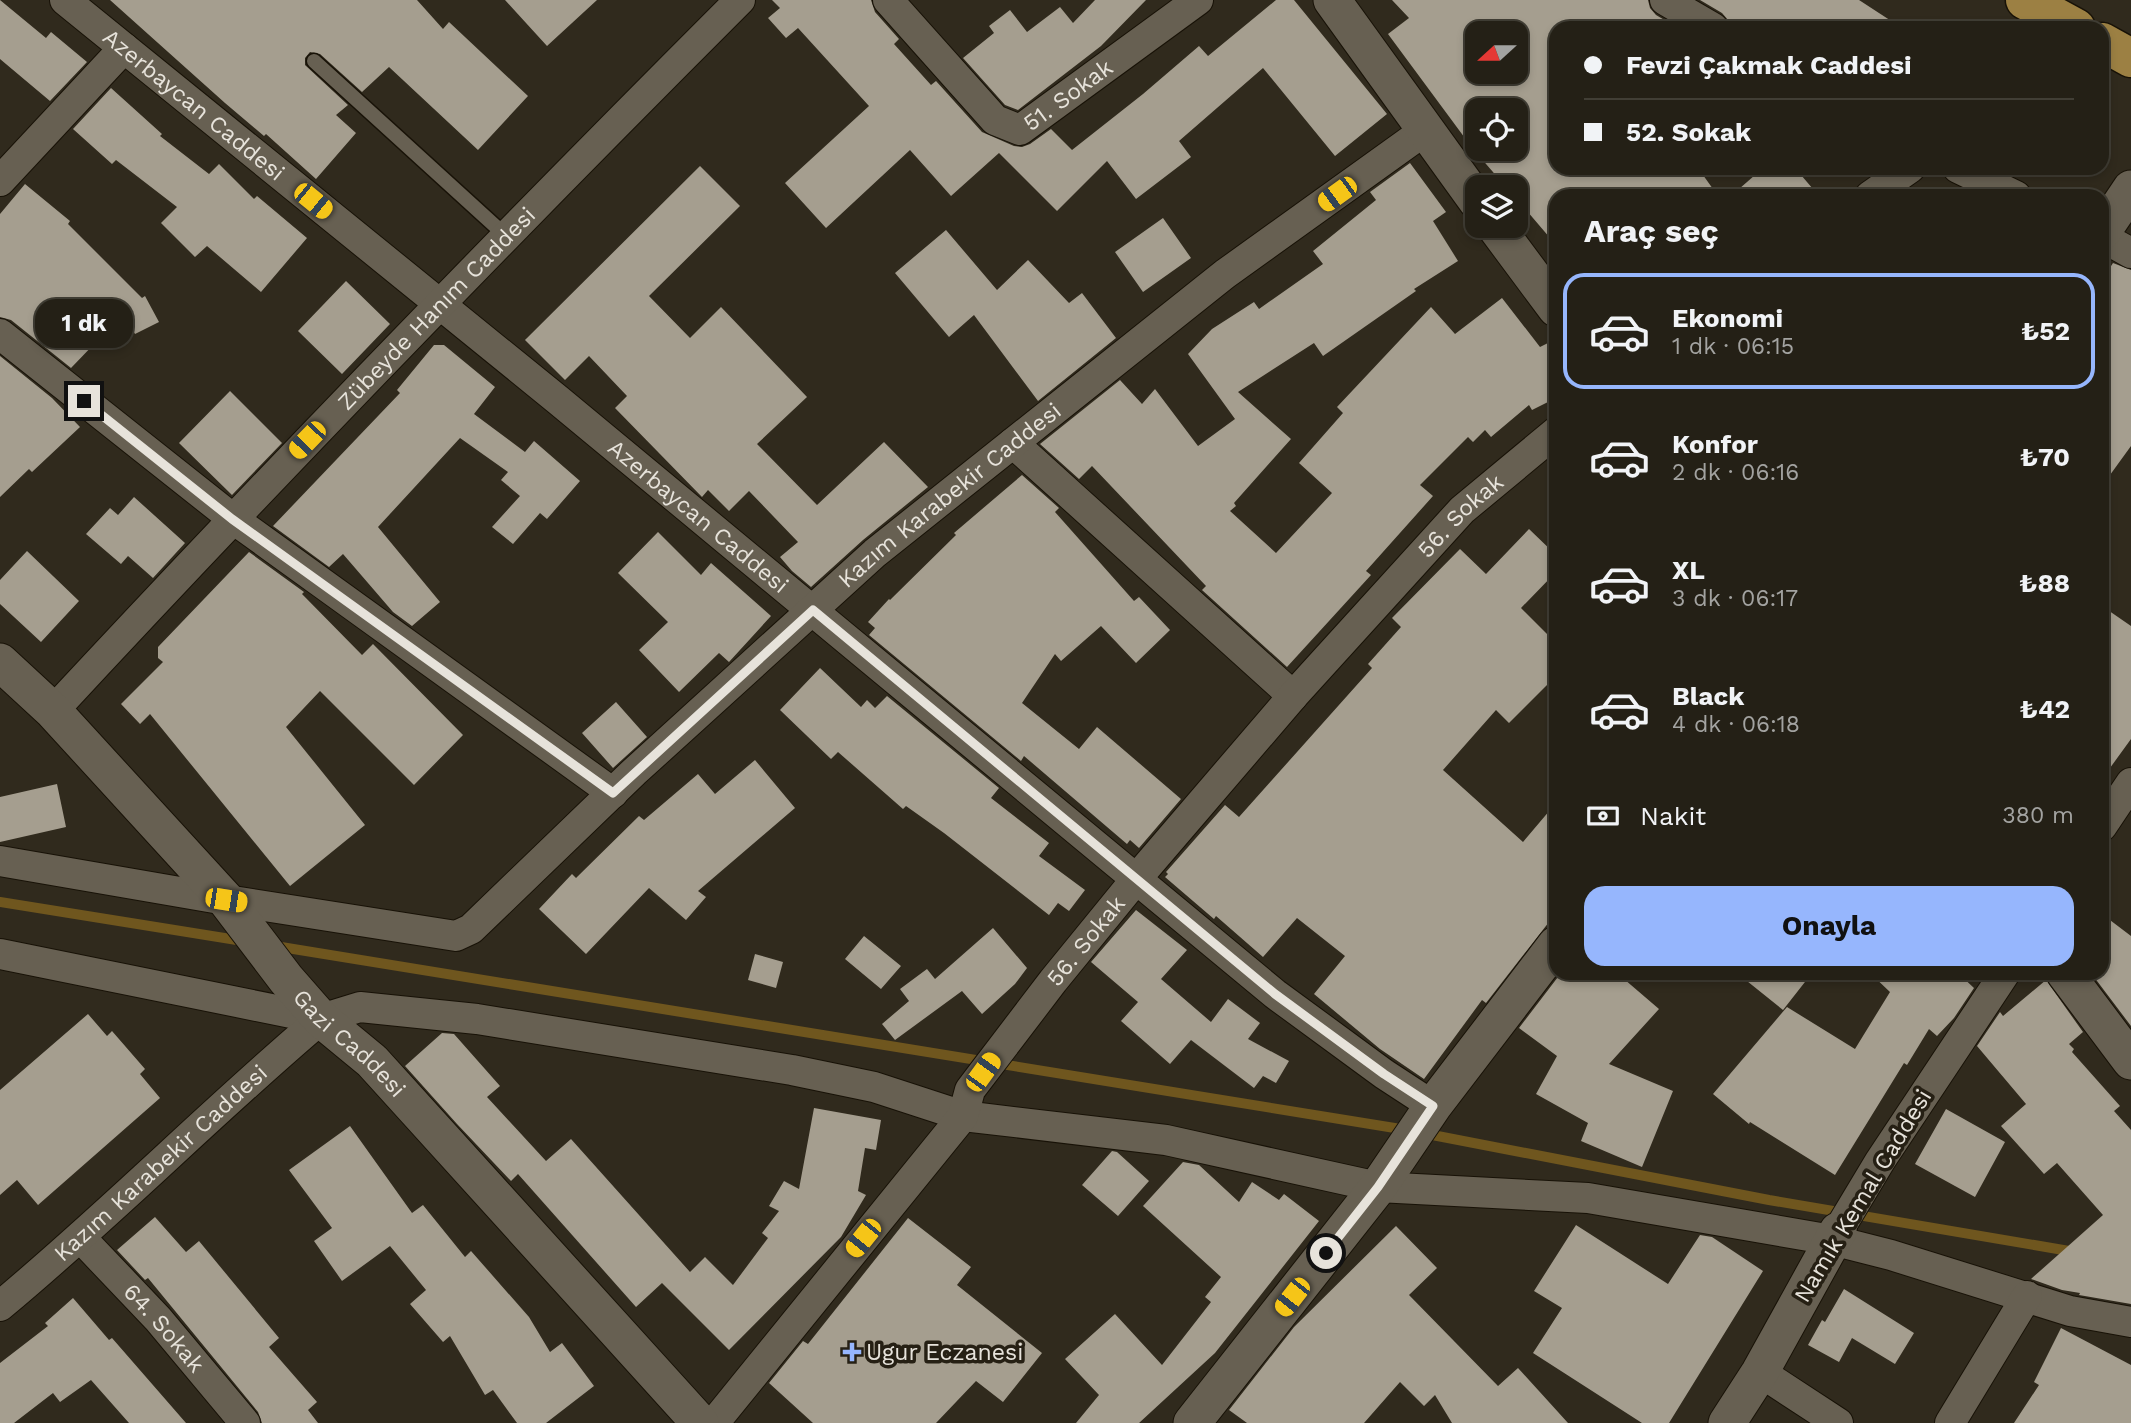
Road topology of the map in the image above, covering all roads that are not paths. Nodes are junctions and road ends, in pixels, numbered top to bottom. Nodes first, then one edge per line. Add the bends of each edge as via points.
1 (65, 0) edge
2 (740, 0) edge
3 (888, 0) edge
4 (1198, 0) edge
5 (1332, 0) edge
6 (1665, 0) edge
7 (2025, 0) edge
8 (1701, 21) edge
9 (2063, 21) edge
10 (2109, 46) edge
11 (124, 48) junction
12 (2131, 58) edge
13 (314, 61) dead end
14 (1427, 129) junction
15 (1900, 175) edge
16 (1972, 175) edge
17 (0, 181) edge
18 (1465, 184) edge
19 (1880, 189) edge
20 (2002, 189) edge
21 (2131, 189) edge
22 (2109, 224) edge
23 (505, 235) junction
24 (1504, 238) edge
25 (2109, 239) edge
26 (2131, 253) edge
27 (1549, 299) edge
28 (439, 303) junction
29 (0, 334) edge
30 (1549, 438) edge
31 (1013, 443) junction
32 (232, 519) junction
33 (813, 610) junction
34 (0, 662) edge
35 (1293, 696) junction
36 (53, 711) junction
37 (2131, 783) edge
38 (613, 793) junction
39 (2109, 816) edge
40 (0, 861) edge
41 (1137, 878) junction
42 (226, 900) junction
43 (0, 954) edge
44 (1549, 954) edge
45 (2000, 980) edge
46 (2070, 980) edge
47 (321, 1019) junction
48 (2131, 1061) edge
49 (966, 1103) junction
50 (1433, 1106) junction
51 (1378, 1187) junction
52 (1835, 1236) junction
53 (80, 1237) junction
54 (2028, 1296) junction
55 (0, 1306) edge
56 (2131, 1322) edge
57 (1760, 1372) junction
58 (245, 1423) edge
59 (700, 1423) edge
60 (714, 1423) edge
61 (1192, 1423) edge
62 (1727, 1423) edge
63 (1838, 1423) edge
64 (1950, 1423) edge

1 - 11 street, Azerbaycan Caddesi
2 - 23 street, Zübeyde Hanım Caddesi
3 - 4 street, 51. Sokak via 995,120 1020,130
5 - 14 street
6 - 8 street
7 - 9 highway
10 - 12 highway
11 - 17 street
11 - 28 street, Azerbaycan Caddesi
13 - 23 lane
14 - 18 street
14 - 31 street, Kazım Karabekir Caddesi via 1226,274
15 - 19 street
16 - 20 street
21 - 22 street
23 - 28 street, Zübeyde Hanım Caddesi
24 - 27 street
25 - 26 street
28 - 32 street, Zübeyde Hanım Caddesi
28 - 33 street, Azerbaycan Caddesi
29 - 32 street
30 - 35 street, 56. Sokak via 1462,510
31 - 33 street, Kazım Karabekir Caddesi
31 - 35 street
32 - 36 street, Zübeyde Hanım Caddesi
32 - 38 street
33 - 38 street, Kazım Karabekir Caddesi
33 - 41 street, Azerbaycan Caddesi
34 - 36 street, Gazi Caddesi
35 - 41 street, 56. Sokak
36 - 42 street, Gazi Caddesi
37 - 39 street
38 - 42 street, Kazım Karabekir Caddesi via 471,929 456,936
40 - 42 street
41 - 49 street, 56. Sokak via 1011,1035
41 - 50 street, Azerbaycan Caddesi via 1275,994
42 - 47 street, Gazi Caddesi
43 - 47 street
44 - 50 street
45 - 52 street, Namık Kemal Caddesi
46 - 48 street
47 - 49 street via 360,1007 477,1019
47 - 53 street, Kazım Karabekir Caddesi
47 - 59 street, Gazi Caddesi via 372,1061
49 - 51 street via 1166,1140
49 - 60 street, 56. Sokak
50 - 51 street
51 - 52 street via 1588,1198
51 - 61 street
52 - 54 street
52 - 57 street, Namık Kemal Caddesi
53 - 55 street, Kazım Karabekir Caddesi
53 - 58 street, 64. Sokak via 158,1319
54 - 56 street via 2070,1311
54 - 64 street
57 - 62 street, Namık Kemal Caddesi
57 - 63 street

